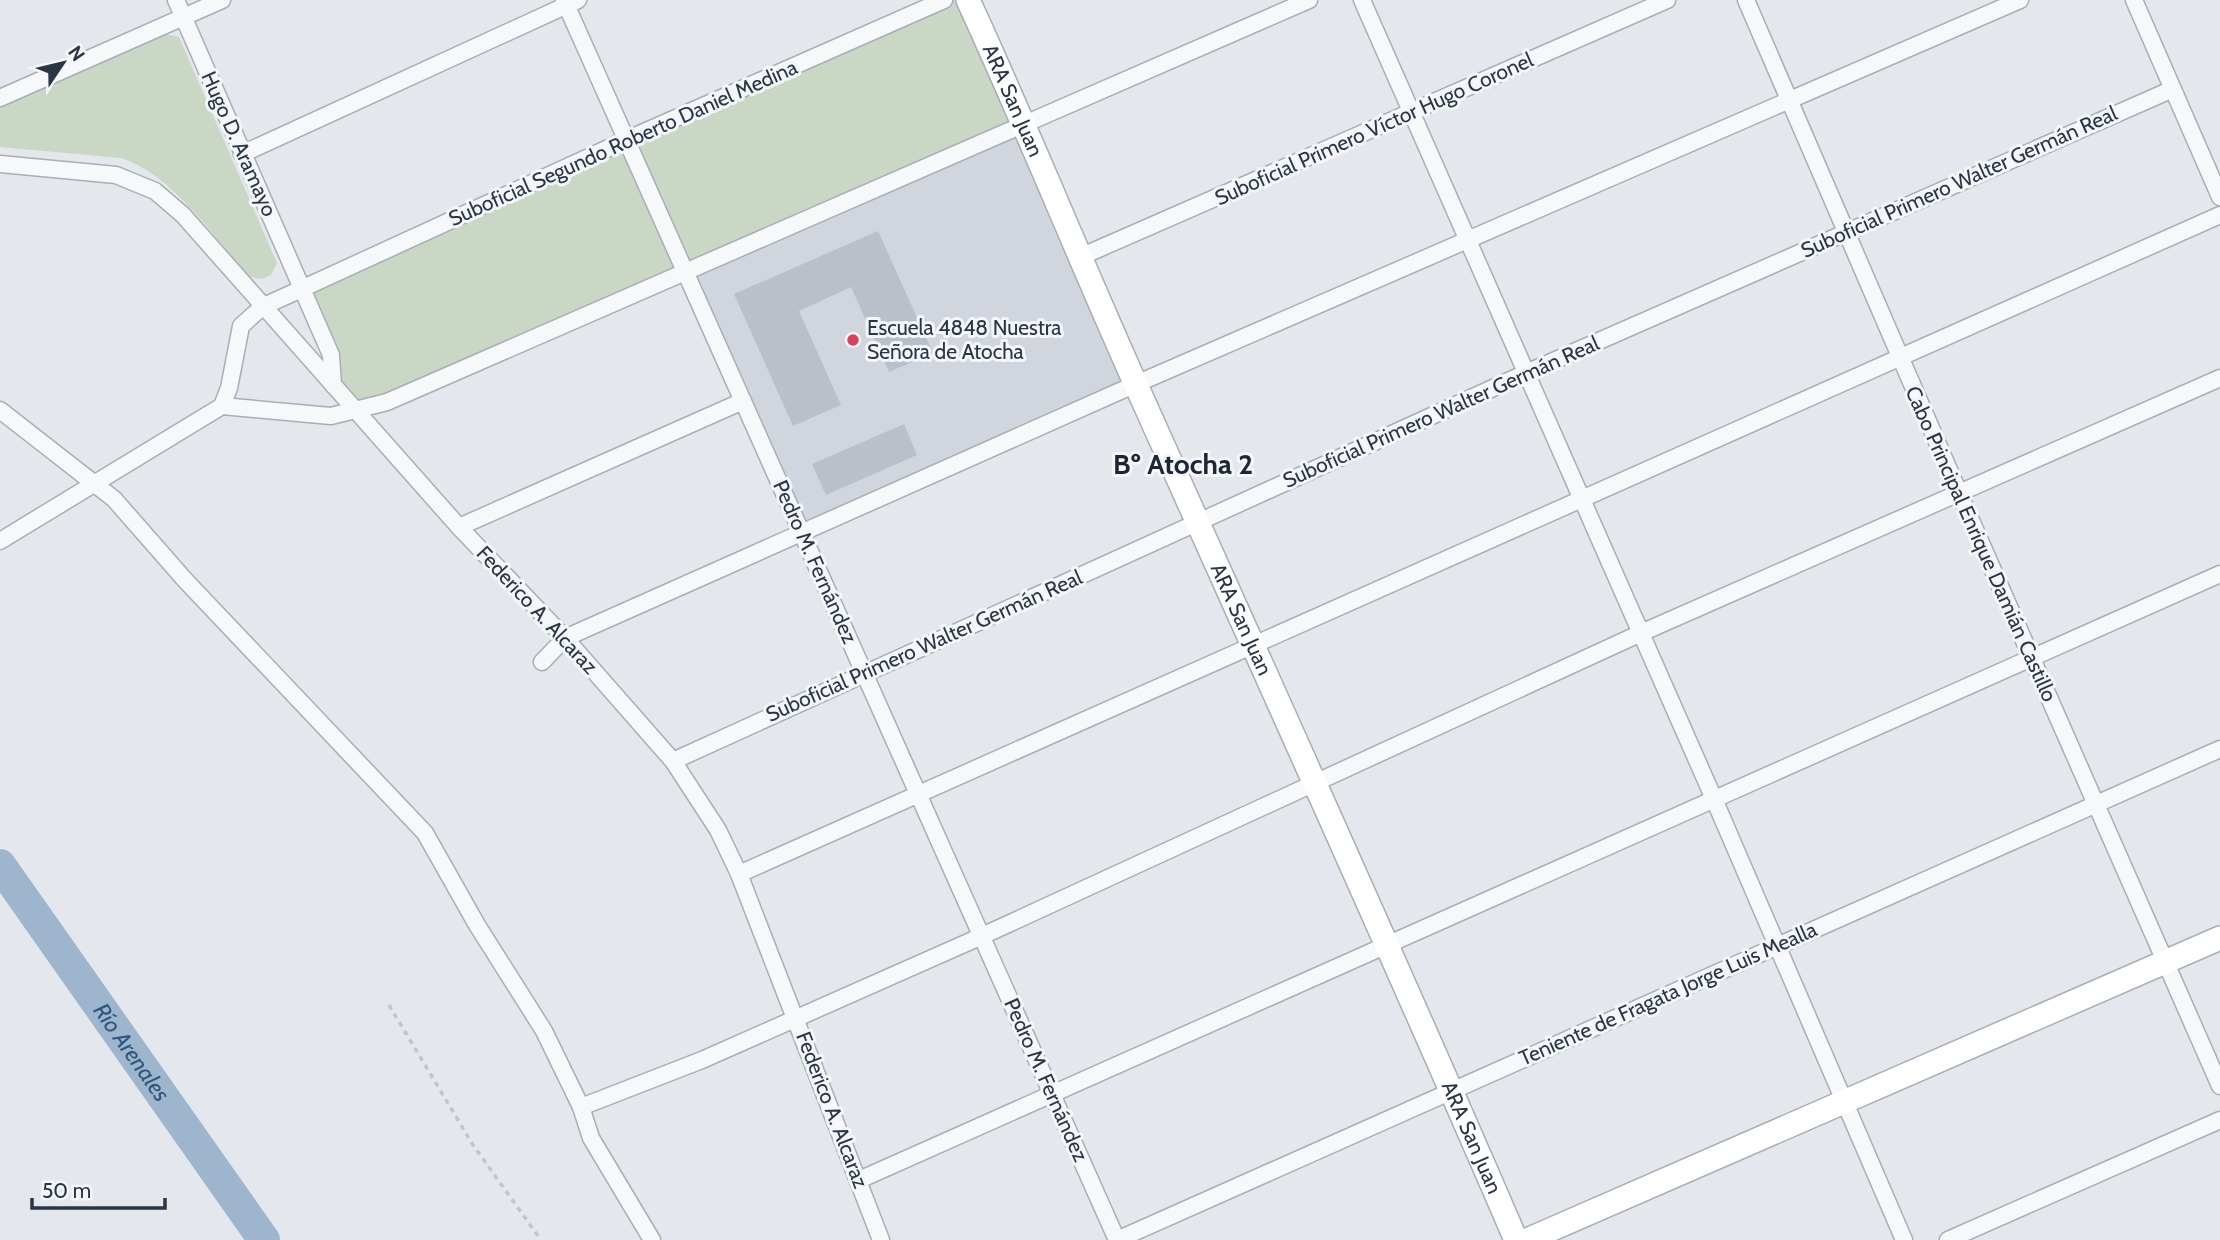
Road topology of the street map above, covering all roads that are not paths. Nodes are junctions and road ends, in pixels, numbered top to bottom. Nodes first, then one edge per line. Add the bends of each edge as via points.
1 (176, 0) edge
2 (222, 0) edge
3 (944, 0) edge
4 (968, 0) edge
5 (1309, 0) edge
6 (1362, 0) edge
7 (1667, 0) edge
8 (1746, 0) edge
9 (2020, 0) edge
10 (2134, 0) edge
11 (569, 2) edge
12 (183, 17) junction
13 (2174, 89) junction
14 (0, 98) edge
15 (1789, 100) junction
16 (1413, 113) junction
17 (1026, 125) junction
18 (626, 140) junction
19 (242, 154) junction
20 (0, 164) edge
21 (2220, 197) edge
22 (2220, 215) edge
23 (1845, 232) junction
24 (1469, 240) junction
25 (1080, 257) junction
26 (685, 271) junction
27 (302, 288) junction
28 (262, 307) junction
29 (1899, 357) junction
30 (1526, 373) junction
31 (2220, 378) edge
32 (1136, 384) junction
33 (333, 385) junction
34 (743, 401) junction
35 (222, 406) junction
36 (0, 410) edge
37 (355, 410) junction
38 (95, 482) junction
39 (1959, 493) junction
40 (1582, 500) junction
41 (1198, 522) junction
42 (459, 527) junction
43 (802, 535) junction
44 (0, 541) edge
45 (2220, 574) edge
46 (1641, 633) junction
47 (565, 638) junction
48 (1254, 643) junction
49 (2032, 660) junction
50 (542, 662) dead end
51 (864, 673) junction
52 (2220, 749) edge
53 (673, 761) junction
54 (1317, 785) junction
55 (918, 795) junction
56 (1714, 799) junction
57 (2096, 804) junction
58 (739, 874) junction
59 (982, 936) junction
60 (2220, 938) edge
61 (1387, 945) junction
62 (1777, 946) junction
63 (2166, 962) junction
64 (796, 1016) junction
65 (2220, 1086) edge
66 (1451, 1091) junction
67 (1052, 1094) junction
68 (1842, 1101) junction
69 (581, 1107) junction
70 (2220, 1120) edge
71 (859, 1180) junction
72 (652, 1240) edge
73 (881, 1240) edge
74 (1117, 1240) edge
75 (1516, 1240) edge
76 (1527, 1240) edge
77 (1903, 1240) edge
78 (1948, 1240) edge

1 - 12 street, Hugo D. Aramayo
2 - 12 street
3 - 18 street, Suboficial Segundo Roberto Daniel Medina
4 - 17 street, ARA San Juan
5 - 17 street
6 - 16 street
7 - 16 street, Suboficial Primero Víctor Hugo Coronel
8 - 15 street, Cabo Principal Enrique Damián Castillo
9 - 15 street
10 - 13 street
11 - 18 street, Pedro M. Fernández
11 - 19 street
12 - 14 street
12 - 19 street, Hugo D. Aramayo
13 - 21 street
13 - 23 street, Suboficial Primero Walter Germán Real
15 - 23 street, Cabo Principal Enrique Damián Castillo
15 - 24 street
16 - 24 street
16 - 25 street, Suboficial Primero Víctor Hugo Coronel
17 - 25 street, ARA San Juan
17 - 26 street
18 - 26 street, Pedro M. Fernández
18 - 27 street, Suboficial Segundo Roberto Daniel Medina
19 - 27 street, Hugo D. Aramayo
20 - 28 street, Federico A. Alcaraz via 116,175 155,191 183,215
22 - 29 street
23 - 29 street, Cabo Principal Enrique Damián Castillo
23 - 30 street, Suboficial Primero Walter Germán Real
24 - 30 street
24 - 32 street
25 - 32 street, ARA San Juan
26 - 34 street, Pedro M. Fernández
26 - 37 street via 387,402
27 - 28 street, Suboficial Segundo Roberto Daniel Medina
27 - 33 street, Hugo D. Aramayo via 331,355
28 - 33 street, Federico A. Alcaraz
28 - 35 street via 241,326
29 - 39 street, Cabo Principal Enrique Damián Castillo
29 - 40 street
30 - 40 street
30 - 41 street, Suboficial Primero Walter Germán Real
31 - 39 street
32 - 41 street, ARA San Juan
32 - 43 street
33 - 37 street, Federico A. Alcaraz
34 - 42 street
34 - 43 street, Pedro M. Fernández
35 - 37 street via 307,416
35 - 38 street
36 - 38 street
37 - 42 street, Federico A. Alcaraz
38 - 44 street
38 - 69 street via 425,833 537,1019
39 - 46 street
39 - 49 street, Cabo Principal Enrique Damián Castillo
40 - 46 street
40 - 48 street
41 - 48 street, ARA San Juan
41 - 51 street, Suboficial Primero Walter Germán Real
42 - 47 street, Federico A. Alcaraz
43 - 47 street
43 - 51 street, Pedro M. Fernández
45 - 49 street
46 - 54 street
46 - 56 street
47 - 50 street
47 - 53 street, Federico A. Alcaraz
48 - 54 street, ARA San Juan
48 - 55 street
49 - 56 street
49 - 57 street, Cabo Principal Enrique Damián Castillo
51 - 53 street, Suboficial Primero Walter Germán Real
51 - 55 street, Pedro M. Fernández
52 - 57 street, Teniente de Fragata Jorge Luis Mealla
53 - 58 street, Federico A. Alcaraz via 718,830
54 - 59 street
54 - 61 street, ARA San Juan
55 - 58 street
55 - 59 street, Pedro M. Fernández
56 - 61 street
56 - 62 street
57 - 62 street, Teniente de Fragata Jorge Luis Mealla
57 - 63 street, Cabo Principal Enrique Damián Castillo
58 - 64 street, Federico A. Alcaraz
59 - 64 street
59 - 67 street, Pedro M. Fernández
60 - 63 street
61 - 66 street, ARA San Juan
61 - 67 street
62 - 66 street, Teniente de Fragata Jorge Luis Mealla
62 - 68 street
63 - 65 street, Cabo Principal Enrique Damián Castillo
63 - 68 street
64 - 69 street via 702,1060
64 - 71 street, Federico A. Alcaraz
66 - 74 street, Teniente de Fragata Jorge Luis Mealla
66 - 75 street, ARA San Juan
67 - 71 street
67 - 74 street, Pedro M. Fernández
68 - 76 street
68 - 77 street
69 - 72 street via 606,1167
70 - 78 street
71 - 73 street, Federico A. Alcaraz

